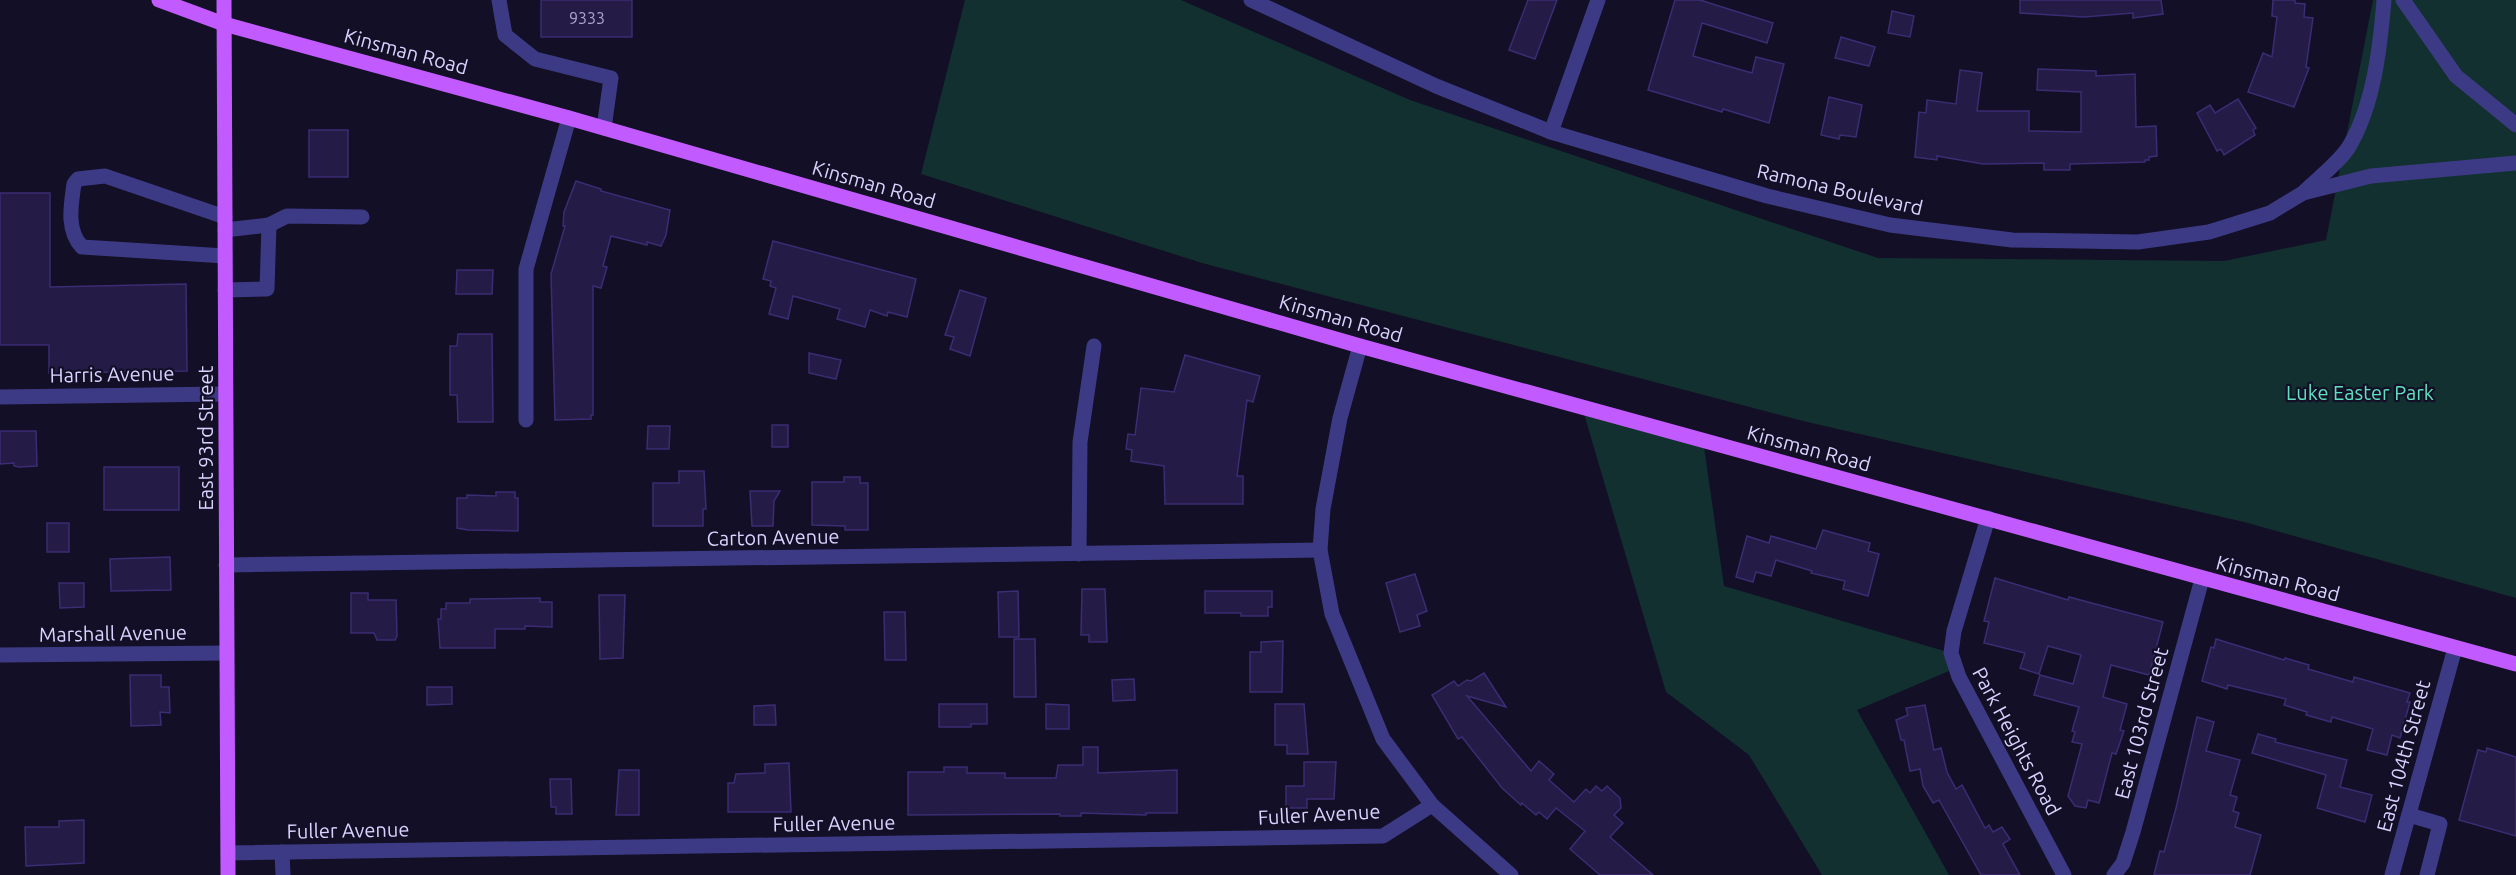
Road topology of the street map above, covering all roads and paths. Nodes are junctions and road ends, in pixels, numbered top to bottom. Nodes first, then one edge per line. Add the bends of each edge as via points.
1 (159, 0) edge
2 (224, 0) edge
3 (499, 0) edge
4 (1251, 0) edge
5 (1598, 0) edge
6 (2384, 0) edge
7 (2403, 0) edge
8 (224, 24) junction
9 (569, 118) junction
10 (2516, 125) edge
11 (603, 128) junction
12 (1551, 132) junction
13 (2516, 163) edge
14 (2303, 193) junction
15 (362, 218) dead end
16 (225, 224) junction
17 (270, 225) junction
18 (225, 256) junction
19 (225, 290) junction
20 (1094, 346) dead end
21 (1360, 346) junction
22 (225, 394) junction
23 (0, 397) edge
24 (526, 420) dead end
25 (1988, 519) junction
26 (1320, 550) junction
27 (1079, 554) junction
28 (226, 565) junction
29 (2202, 579) junction
30 (2455, 648) junction
31 (226, 653) junction
32 (0, 655) edge
33 (2516, 664) edge
34 (1432, 805) junction
35 (2409, 815) junction
36 (282, 852) junction
37 (228, 853) junction
38 (2398, 873) edge
39 (228, 875) edge
40 (283, 875) edge
41 (1511, 875) edge
42 (2064, 875) edge
43 (2114, 875) edge
44 (2427, 875) edge

1 - 8 main road, Kinsman Road
2 - 8 main road, East 93rd Street
3 - 11 street via 505,35 535,59 611,78
4 - 12 street, Ramona Boulevard via 1436,86
5 - 12 street
6 - 14 street via 2381,37 2368,98 2349,147
7 - 10 street via 2456,76
8 - 9 main road, Kinsman Road
8 - 16 main road, East 93rd Street
9 - 11 main road, Kinsman Road
9 - 24 street via 526,269
11 - 21 main road, Kinsman Road
12 - 14 street, Ramona Boulevard via 1767,196 1878,222 2012,240 2138,242 2209,232 2270,213
13 - 14 street, Ramona Boulevard via 2371,176
15 - 17 street via 287,216
16 - 17 street
16 - 18 main road, East 93rd Street
16 - 18 street via 105,176 89,176 74,184 71,223 75,240 82,247
17 - 19 street via 267,290
18 - 19 main road, East 93rd Street
19 - 22 main road, East 93rd Street
20 - 27 street via 1080,442
21 - 25 main road, Kinsman Road
21 - 26 street via 1330,462
22 - 23 street, Harris Avenue
22 - 28 main road, East 93rd Street
25 - 29 main road, Kinsman Road
25 - 42 street, Park Heights Road via 1951,653 1959,677
26 - 27 street, Carton Avenue
26 - 34 street via 1332,614 1383,739
27 - 28 street, Carton Avenue
28 - 31 main road, East 93rd Street
29 - 30 main road, Kinsman Road
29 - 43 street, East 103rd Street via 2133,832 2123,863
30 - 33 main road, Kinsman Road
30 - 35 street, East 104th Street
31 - 32 street, Marshall Avenue
31 - 37 main road, East 93rd Street
34 - 36 street, Fuller Avenue via 1383,836
34 - 41 street
35 - 38 street, East 104th Street
35 - 44 street via 2440,825
36 - 37 street, Fuller Avenue
36 - 40 street
37 - 39 main road, East 93rd Street

